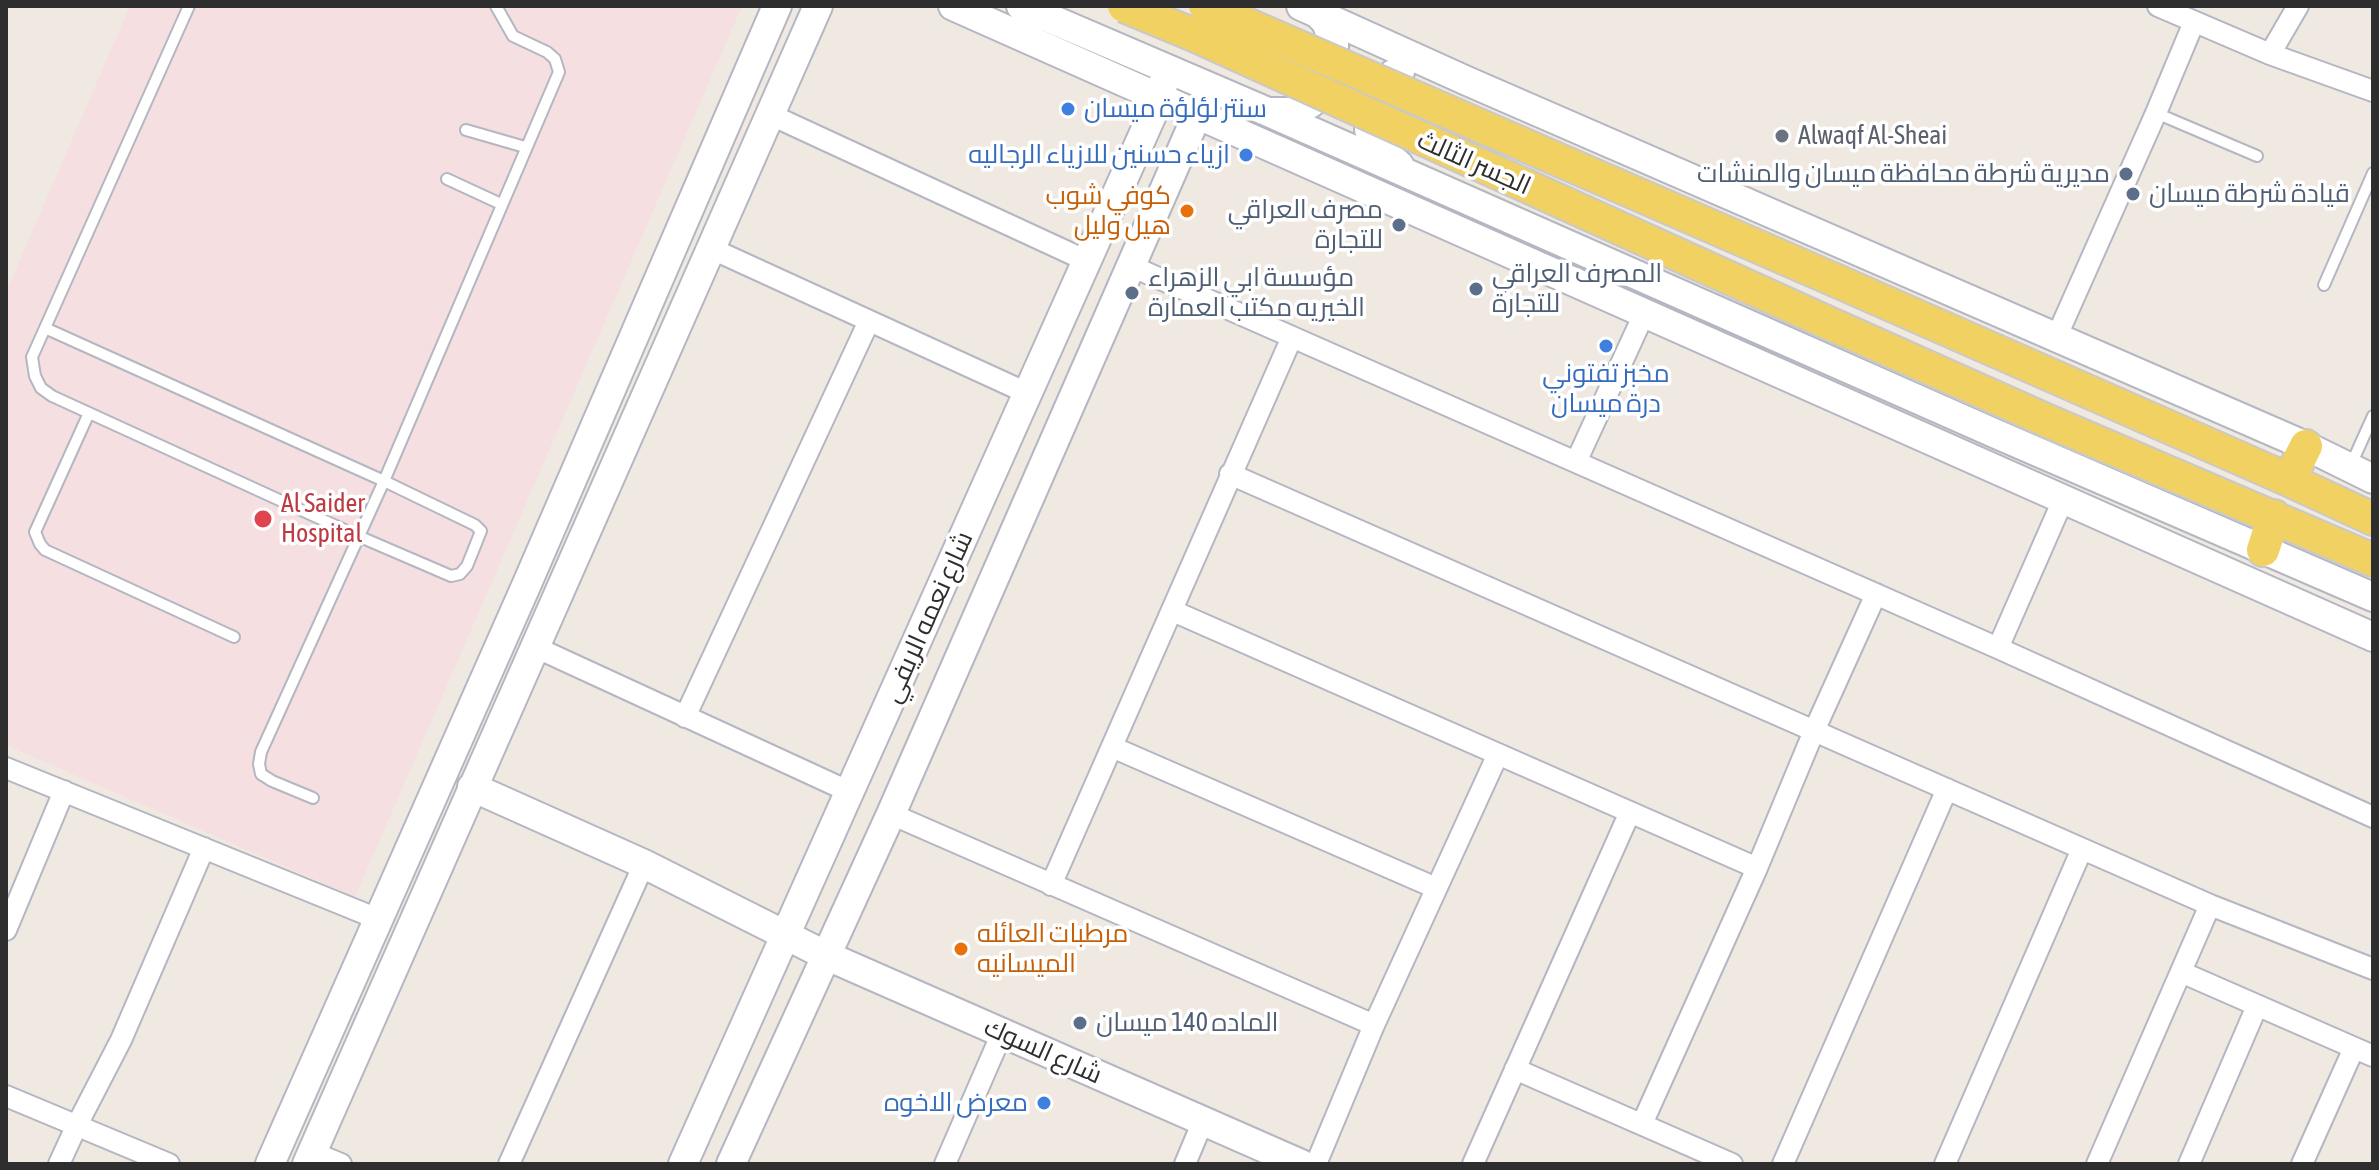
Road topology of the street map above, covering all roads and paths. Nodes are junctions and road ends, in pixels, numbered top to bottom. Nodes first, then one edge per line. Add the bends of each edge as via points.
1 (189, 6) edge
2 (496, 6) edge
3 (777, 6) edge
4 (818, 6) edge
5 (953, 6) edge
6 (1021, 6) edge
7 (1123, 6) edge
8 (1205, 6) edge
9 (2158, 6) edge
10 (2298, 6) edge
11 (1308, 9) edge
12 (2194, 22) junction
13 (2270, 54) junction
14 (1158, 66) junction
15 (1467, 81) junction
16 (2373, 91) edge
17 (1224, 94) junction
18 (1160, 97) junction
19 (1268, 112) junction
20 (2156, 113) junction
21 (769, 114) junction
22 (1197, 115) junction
23 (466, 130) dead end
24 (525, 147) junction
25 (2257, 156) dead end
26 (2373, 173) edge
27 (447, 179) dead end
28 (1426, 182) junction
29 (501, 204) junction
30 (710, 248) junction
31 (1087, 261) junction
32 (1131, 266) junction
33 (2324, 285) dead end
34 (1644, 314) junction
35 (869, 321) junction
36 (45, 328) junction
37 (1292, 337) junction
38 (2056, 338) junction
39 (1027, 393) junction
40 (89, 413) junction
41 (2373, 416) edge
42 (1994, 433) junction
43 (2306, 446) junction
44 (1576, 462) junction
45 (1981, 464) junction
46 (1230, 474) junction
47 (2361, 474) edge
48 (2289, 480) junction
49 (384, 481) junction
50 (2063, 500) junction
51 (2274, 516) junction
52 (2373, 519) edge
53 (358, 536) junction
54 (2263, 550) junction
55 (2373, 560) edge
56 (526, 586) junction
57 (1876, 594) junction
58 (2373, 597) edge
59 (556, 598) junction
60 (1173, 611) junction
61 (234, 637) dead end
62 (2373, 637) edge
63 (535, 647) junction
64 (1998, 648) junction
65 (685, 717) junction
66 (1814, 731) junction
67 (1112, 747) junction
68 (1498, 754) junction
69 (6, 768) edge
70 (472, 787) junction
71 (1947, 789) junction
72 (64, 791) junction
73 (850, 792) junction
74 (313, 798) dead end
75 (1630, 812) junction
76 (891, 814) junction
77 (2373, 817) edge
78 (204, 848) junction
79 (2082, 849) junction
80 (644, 864) junction
81 (1757, 868) junction
82 (1051, 885) junction
83 (1436, 888) junction
84 (2210, 905) junction
85 (378, 919) junction
86 (6, 930) edge
87 (786, 936) junction
88 (825, 955) junction
89 (2373, 969) edge
90 (2181, 972) junction
91 (2257, 1006) junction
92 (1374, 1025) junction
93 (1002, 1033) junction
94 (2364, 1052) edge
95 (1515, 1069) junction
96 (6, 1096) edge
97 (1203, 1121) junction
98 (1642, 1124) junction
99 (76, 1127) junction
100 (310, 1158) edge
101 (59, 1164) edge
102 (169, 1164) edge
103 (270, 1164) edge
104 (341, 1164) edge
105 (509, 1164) edge
106 (683, 1164) edge
107 (731, 1164) edge
108 (945, 1164) edge
109 (1185, 1164) edge
110 (1301, 1164) edge
111 (1316, 1164) edge
112 (1473, 1164) edge
113 (1732, 1164) edge
114 (1783, 1164) edge
115 (1945, 1164) edge
116 (2097, 1164) edge
117 (2189, 1164) edge
118 (2302, 1164) edge

1 - 36 lane
2 - 24 lane via 513,36 547,52 559,72
3 - 56 street
4 - 21 street
5 - 18 street
6 - 14 street
7 - 14 street via 1125,37
7 - 51 main road, الجسر الثالث, bridge via 2048,421
8 - 48 main road, الجسر الثالث, bridge
9 - 12 street
10 - 13 street
11 - 15 street
11 - 19 street via 1326,22 1334,44 1329,76 1311,103 1295,112
12 - 13 street
12 - 20 street
13 - 16 street
14 - 17 street
14 - 18 street, شارع نعمه الريفي via 1165,76
15 - 28 street via 1415,69 1393,74 1378,88 1369,109 1369,130 1385,153
15 - 38 street
17 - 19 street
17 - 22 street, شارع نعمه الريفي via 1208,99
18 - 22 street
18 - 31 street, شارع نعمه الريفي
19 - 28 street
20 - 25 lane
20 - 38 street
21 - 30 street
21 - 31 street
22 - 32 street, شارع نعمه الريفي
22 - 34 street
23 - 24 lane
24 - 29 lane
26 - 33 lane
27 - 29 lane
28 - 42 street
29 - 49 lane
30 - 35 street
30 - 59 street
31 - 39 street, شارع نعمه الريفي
32 - 37 street
32 - 76 street, شارع نعمه الريفي
34 - 44 street
34 - 45 street
35 - 39 street
35 - 65 street
36 - 40 lane via 32,363 41,388
36 - 49 lane
37 - 44 street
37 - 46 street
38 - 43 street
39 - 73 street, شارع نعمه الريفي
40 - 53 lane
40 - 61 lane via 36,538 45,550
41 - 47 lane
42 - 45 street
42 - 54 street
43 - 47 street
43 - 48 main road
44 - 57 street
45 - 50 street
46 - 60 street
46 - 66 street
48 - 52 main road, الجسر الثالث
49 - 53 lane
49 - 53 lane via 475,525 481,531 479,541 467,566 451,576
50 - 62 street
50 - 64 street
51 - 54 main road
51 - 55 main road, الجسر الثالث
53 - 74 lane via 261,752 261,774
54 - 58 street
56 - 59 street
56 - 85 street
57 - 64 street
57 - 66 street
59 - 63 street
60 - 67 street
60 - 68 street
63 - 65 street
63 - 70 street
64 - 77 street
65 - 73 street
66 - 71 street
66 - 81 street
67 - 82 street
67 - 83 street
68 - 75 street
68 - 83 street
69 - 72 street
70 - 80 street, شارع السوك
70 - 100 street
71 - 79 street
71 - 114 street
72 - 78 street
72 - 86 street
73 - 87 street, شارع نعمه الريفي
75 - 81 street
75 - 95 street
76 - 82 street
76 - 88 street, شارع نعمه الريفي
78 - 85 street
78 - 99 street via 121,1040
79 - 84 street
79 - 115 street
80 - 87 street, شارع السوك
80 - 105 street
81 - 98 street
82 - 92 street
83 - 92 street
84 - 89 street
84 - 90 street
85 - 103 street
87 - 88 street, شارع السوك
87 - 106 street, شارع نعمه الريفي
88 - 93 street, شارع السوك
88 - 107 street, شارع نعمه الريفي
90 - 91 street
90 - 116 street
91 - 94 street
91 - 117 street
92 - 111 street
93 - 97 street, شارع السوك
93 - 108 street
94 - 118 street
95 - 98 street
95 - 112 street
96 - 99 street
97 - 109 street
97 - 110 street, شارع السوك
98 - 113 street
99 - 101 street
99 - 102 street
100 - 104 street

